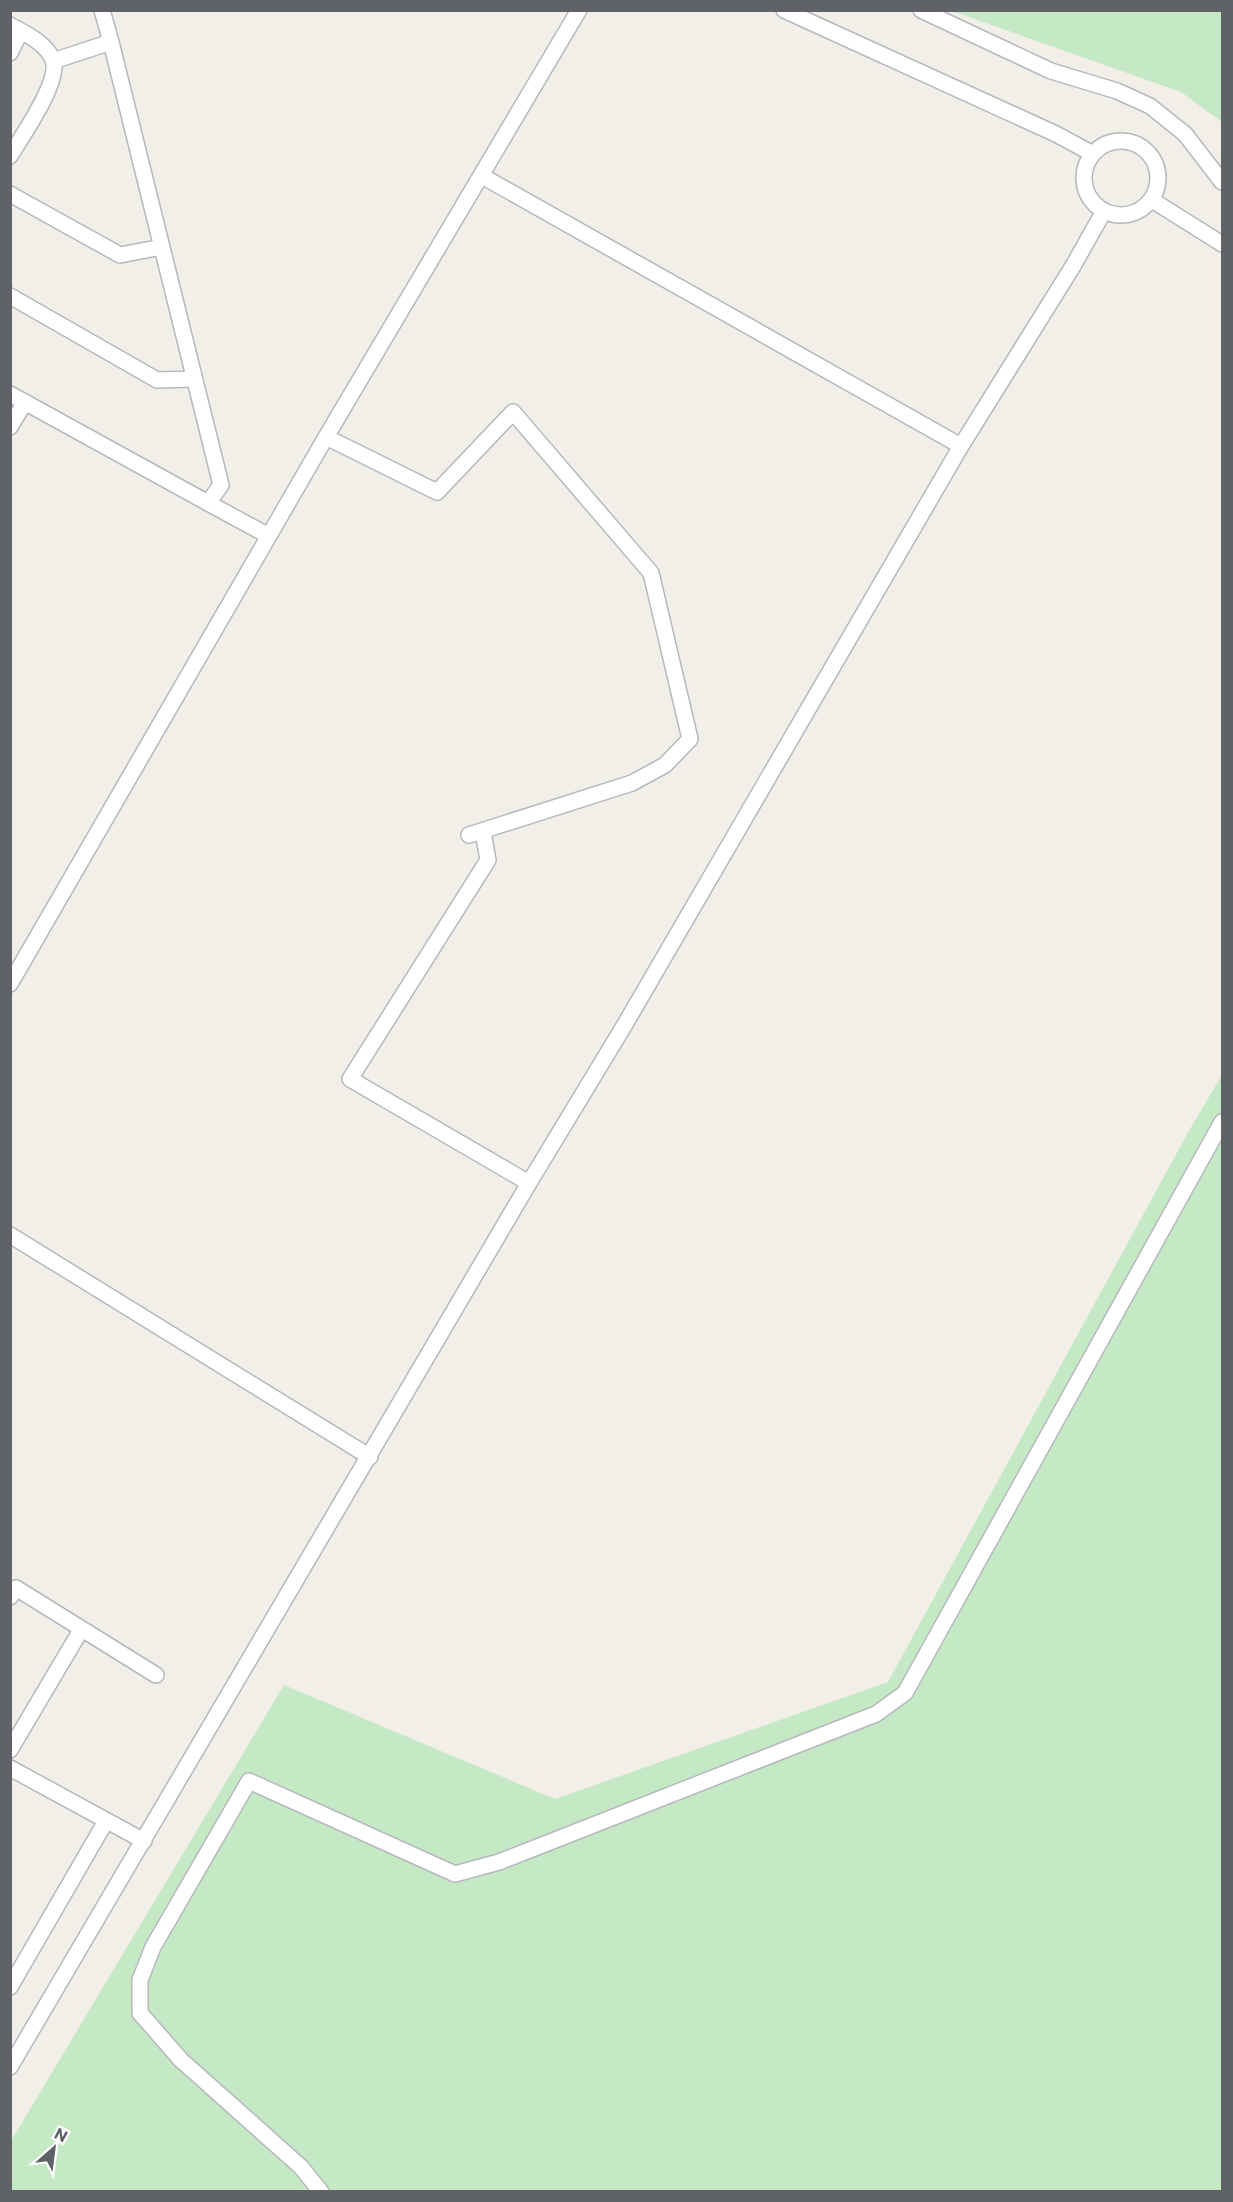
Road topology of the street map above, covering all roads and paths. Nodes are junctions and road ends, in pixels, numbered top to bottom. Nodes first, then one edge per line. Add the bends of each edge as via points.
1 (102, 10) edge
2 (579, 10) edge
3 (784, 10) edge
4 (921, 10) edge
5 (16, 28) edge
6 (111, 42) junction
7 (10, 53) edge
8 (53, 61) junction
9 (1093, 154) junction
10 (10, 156) edge
11 (482, 176) junction
12 (1222, 182) edge
13 (10, 194) edge
14 (1152, 200) junction
15 (1104, 211) junction
16 (1222, 244) edge
17 (162, 247) junction
18 (10, 296) edge
19 (194, 380) junction
20 (10, 394) edge
21 (24, 402) junction
22 (10, 427) edge
23 (326, 437) junction
24 (961, 446) junction
25 (208, 503) junction
26 (269, 536) junction
27 (10, 984) edge
28 (1222, 1122) edge
29 (529, 1183) junction
30 (10, 1235) edge
31 (370, 1457) junction
32 (10, 1597) edge
33 (81, 1630) junction
34 (156, 1675) dead end
35 (10, 1750) edge
36 (10, 1768) edge
37 (106, 1821) junction
38 (144, 1842) junction
39 (10, 1987) edge
40 (10, 2067) edge
41 (321, 2192) edge

1 - 6 lane
2 - 11 lane
3 - 9 lane
4 - 12 lane via 1051,70 1150,106 1185,134
5 - 7 lane
5 - 8 lane via 38,42
6 - 8 lane
6 - 17 lane
8 - 10 lane via 55,72 48,90
9 - 14 lane via 1103,146 1127,141 1149,153 1159,176
9 - 15 lane via 1086,165 1086,192
11 - 23 lane
11 - 24 lane
13 - 17 lane via 120,255
14 - 15 lane via 1131,214 1117,216
14 - 16 lane
15 - 24 lane
17 - 19 lane
18 - 19 lane via 157,380
19 - 25 lane via 220,485
20 - 21 lane
21 - 22 lane
21 - 25 lane
23 - 26 lane
23 - 29 lane via 437,492 513,412 651,573 690,739 665,765 632,783 476,834 488,860 350,1079
24 - 29 lane
25 - 26 lane
26 - 27 lane
28 - 41 lane via 905,1693 876,1714 499,1862 455,1874 249,1781 153,1947 140,1980 141,2013 181,2060 300,2167
29 - 31 lane
30 - 31 lane
31 - 38 lane
32 - 33 lane via 16,1588
33 - 34 lane
33 - 35 lane
36 - 37 lane
37 - 38 lane
37 - 39 lane
38 - 40 lane

